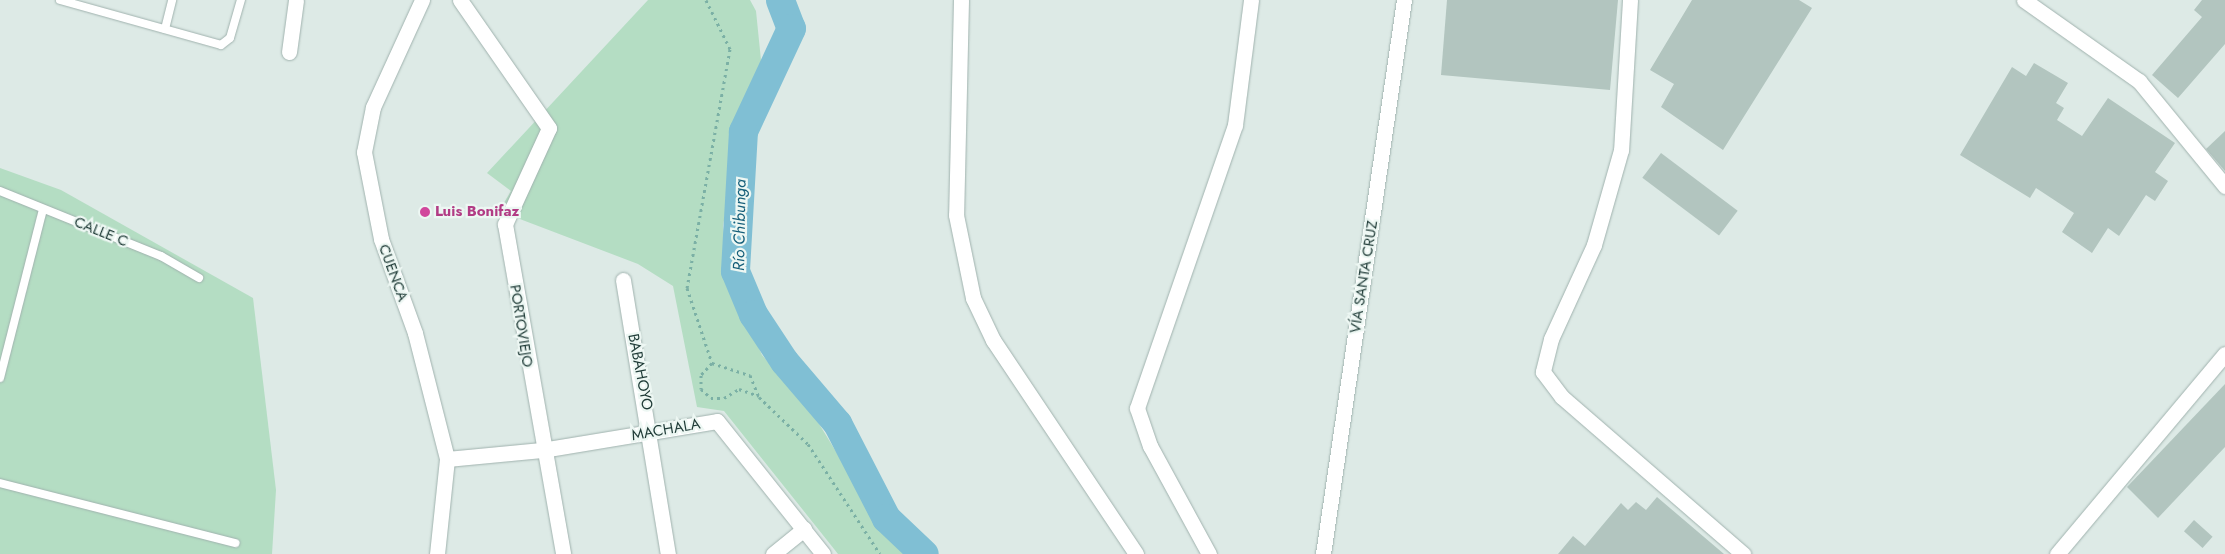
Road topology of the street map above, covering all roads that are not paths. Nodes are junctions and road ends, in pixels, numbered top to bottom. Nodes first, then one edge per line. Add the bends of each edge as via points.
1 (60, 0) edge
2 (172, 0) edge
3 (241, 0) edge
4 (296, 0) edge
5 (422, 0) edge
6 (460, 0) edge
7 (961, 0) edge
8 (1251, 0) edge
9 (1404, 0) edge
10 (1630, 0) edge
11 (2024, 0) edge
12 (165, 29) junction
13 (289, 52) dead end
14 (2225, 186) edge
15 (0, 191) edge
16 (43, 209) junction
17 (199, 278) dead end
18 (622, 280) dead end
19 (2225, 354) edge
20 (0, 378) edge
21 (652, 434) junction
22 (542, 450) junction
23 (447, 459) junction
24 (0, 482) edge
25 (804, 529) junction
26 (236, 543) dead end
27 (437, 554) edge
28 (563, 554) edge
29 (668, 554) edge
30 (773, 554) edge
31 (823, 554) edge
32 (1136, 554) edge
33 (1209, 554) edge
34 (1323, 554) edge
35 (1743, 554) edge
36 (2057, 554) edge

1 - 12 lane
2 - 12 lane
3 - 12 lane via 230,38 221,45
4 - 13 street
5 - 23 street, CUENCA via 373,107 364,152 381,239 415,333
6 - 22 street, PORTOVIEJO via 539,108 549,128 504,224
7 - 32 street via 956,214 973,298 994,340
8 - 33 street via 1234,125 1138,408 1150,446
9 - 34 street, VÍA SANTA CRUZ
10 - 35 street via 1621,150 1594,245 1551,339 1544,372 1562,397
11 - 14 street via 2139,81
15 - 16 lane, CALLE C
16 - 17 lane, CALLE C via 161,256
16 - 20 lane
18 - 21 street, BABAHOYO
19 - 36 street
21 - 22 street, MACHALA
21 - 25 street, MACHALA via 717,421
21 - 29 street, BABAHOYO
22 - 23 street, MACHALA
22 - 28 street, PORTOVIEJO
23 - 27 street, CUENCA
24 - 26 lane
25 - 30 street
25 - 31 street, MACHALA

